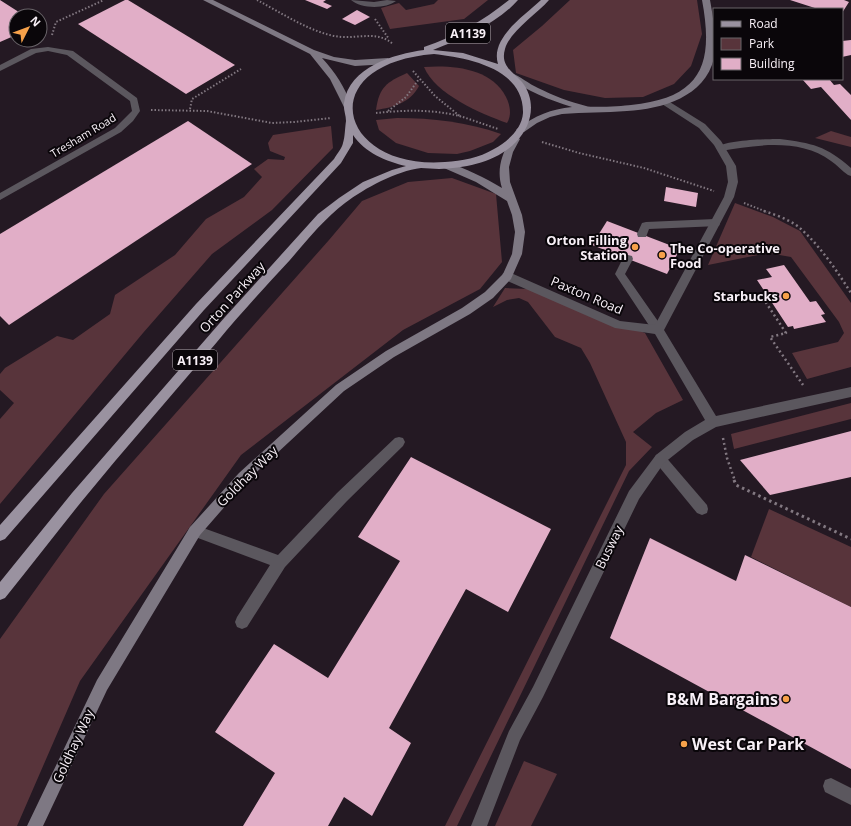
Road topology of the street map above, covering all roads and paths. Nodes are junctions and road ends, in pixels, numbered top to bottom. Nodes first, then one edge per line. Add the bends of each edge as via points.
1 (104, 0) edge
2 (207, 0) edge
3 (257, 0) edge
4 (355, 0) edge
5 (514, 0) edge
6 (545, 0) edge
7 (706, 0) edge
8 (392, 1) dead end
9 (396, 47) dead end
10 (48, 49) junction
11 (311, 52) junction
12 (414, 53) junction
13 (388, 60) junction
14 (0, 68) edge
15 (241, 69) dead end
16 (412, 70) dead end
17 (508, 74) junction
18 (419, 79) junction
19 (665, 102) junction
20 (347, 105) junction
21 (190, 109) junction
22 (591, 110) junction
23 (136, 111) junction
24 (386, 112) junction
25 (376, 113) dead end
26 (461, 117) junction
27 (330, 118) dead end
28 (349, 123) junction
29 (498, 129) dead end
30 (522, 130) junction
31 (515, 139) junction
32 (542, 142) dead end
33 (721, 148) junction
34 (420, 165) junction
35 (447, 166) junction
36 (851, 173) edge
37 (716, 192) dead end
38 (0, 197) edge
39 (510, 198) junction
40 (743, 203) dead end
41 (715, 223) junction
42 (642, 234) dead end
43 (628, 259) dead end
44 (507, 276) junction
45 (851, 293) edge
46 (768, 297) dead end
47 (658, 330) junction
48 (851, 392) edge
49 (813, 400) junction
50 (713, 422) junction
51 (400, 442) dead end
52 (660, 460) junction
53 (702, 509) dead end
54 (195, 531) junction
55 (0, 535) edge
56 (851, 539) edge
57 (280, 562) junction
58 (0, 593) edge
59 (242, 622) dead end
60 (831, 786) dead end
61 (851, 797) edge
62 (35, 826) edge
63 (479, 826) edge

1 - 10 path via 56,22
2 - 11 street
3 - 9 path via 331,36 378,36 389,40
4 - 8 street via 370,5
5 - 12 main road, A1139 via 498,14 454,40
6 - 17 main road, A1139 via 506,38 501,47 500,54
7 - 19 street via 712,40 704,75 693,87
10 - 14 street via 34,51
10 - 23 street via 70,53 134,100
11 - 13 street via 355,64
11 - 20 street via 336,80
12 - 13 main road
12 - 17 main road via 454,53 484,61
13 - 20 main road via 359,79 351,91
15 - 21 path via 192,99
16 - 18 path
17 - 22 street via 546,96
17 - 30 main road via 520,86 525,96 527,108
18 - 24 path via 412,91 396,107
18 - 26 path via 440,102
19 - 22 street via 640,108
19 - 33 street via 702,126
20 - 28 main road, Orton Parkway
21 - 23 path
21 - 27 path via 273,123
22 - 30 street via 558,111 542,115 530,121
23 - 38 street, Tresham Road via 118,130
24 - 25 path
24 - 26 path
26 - 29 path
28 - 34 main road via 359,137 375,150 395,160
28 - 55 main road, Orton Parkway / A1139 via 348,143 338,161 200,307
30 - 31 main road
31 - 35 main road via 497,152 474,162
31 - 39 street, Goldhay Way via 504,167
32 - 37 path via 644,168
33 - 36 street via 748,143 780,142 809,146 834,158
33 - 41 street via 732,166 733,182
34 - 35 main road
34 - 58 main road, Orton Parkway / A1139 via 366,184 322,217 229,320 87,485
35 - 39 street via 491,184
39 - 44 street, Goldhay Way via 520,232 517,254
40 - 45 path via 778,216 800,228 835,268
41 - 42 street via 646,226
41 - 47 street
43 - 47 street via 620,274
44 - 47 street, Paxton Road via 619,325
44 - 54 street, Goldhay Way via 478,303 390,354 340,388 243,477
46 - 49 path via 763,298 786,333 770,337
47 - 50 street
48 - 49 street, Busway
49 - 50 street, Busway
50 - 52 street, Busway via 689,436
50 - 56 path via 723,438 736,485
51 - 57 street via 342,496
52 - 53 street
52 - 63 street, Busway via 634,495 514,736
54 - 57 street
54 - 62 street, Goldhay Way via 102,685
57 - 59 street
60 - 61 street

